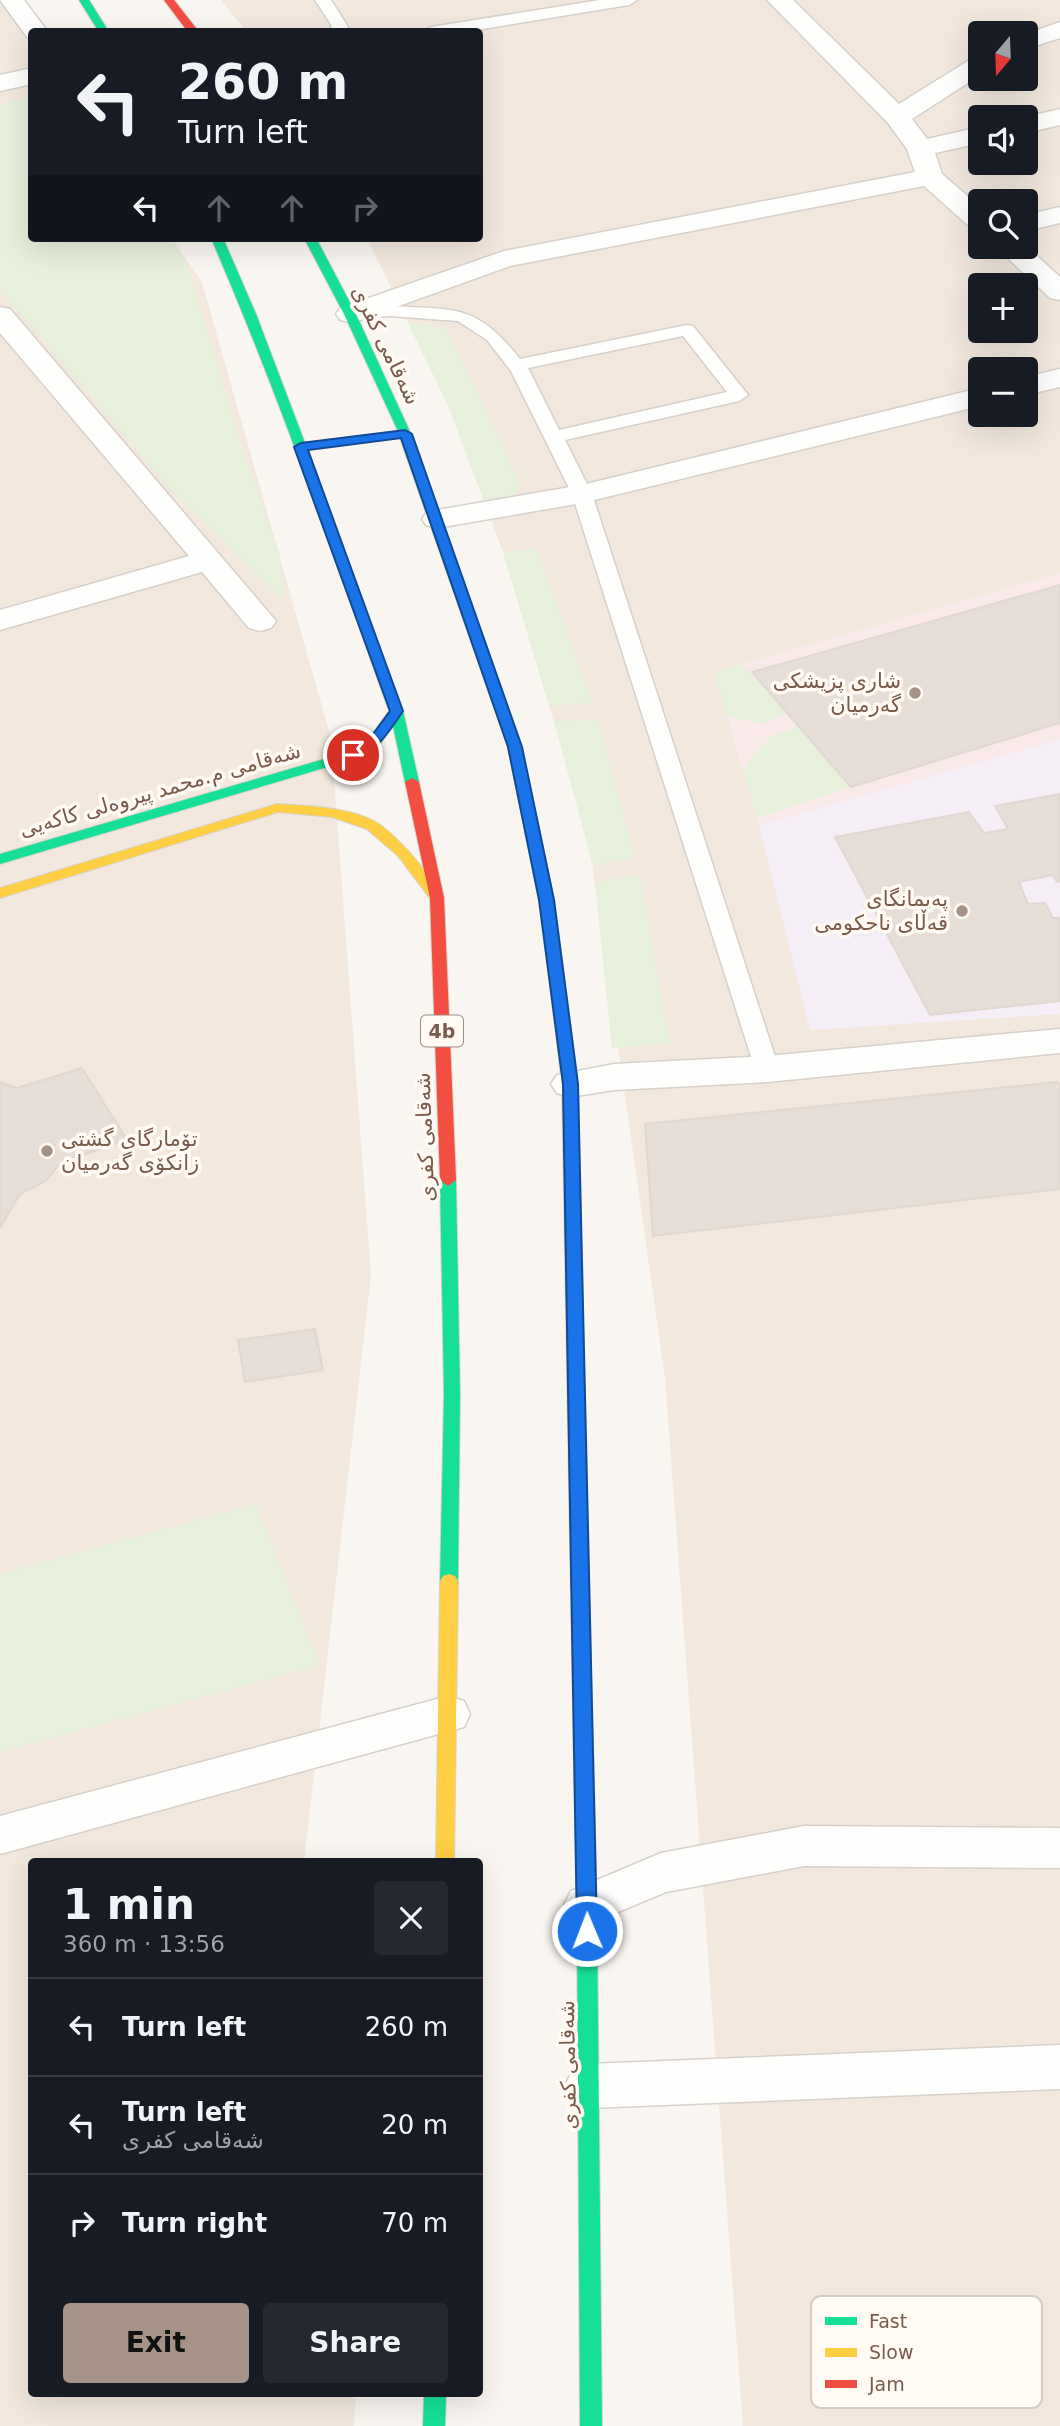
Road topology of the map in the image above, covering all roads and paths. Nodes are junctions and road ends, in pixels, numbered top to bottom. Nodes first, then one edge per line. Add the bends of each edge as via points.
1 (11, 0) edge
2 (84, 0) edge
3 (169, 0) edge
4 (323, 0) edge
5 (629, 0) edge
6 (779, 0) edge
7 (33, 28) edge
8 (102, 28) edge
9 (191, 28) edge
10 (339, 28) edge
11 (456, 28) edge
12 (1060, 30) edge
13 (1038, 38) edge
14 (968, 72) edge
15 (28, 77) edge
16 (0, 83) edge
17 (897, 117) junction
18 (1060, 117) edge
19 (1038, 122) edge
20 (968, 138) edge
21 (920, 148) junction
22 (930, 177) junction
23 (968, 210) edge
24 (1060, 215) edge
25 (1038, 220) edge
26 (219, 242) edge
27 (312, 242) edge
28 (1023, 259) edge
29 (1060, 292) edge
30 (350, 314) junction
31 (0, 315) edge
32 (516, 365) junction
33 (1060, 378) edge
34 (1038, 383) edge
35 (968, 400) edge
36 (405, 434) junction
37 (554, 437) junction
38 (301, 447) junction
39 (582, 494) junction
40 (437, 519) junction
41 (210, 560) junction
42 (0, 620) edge
43 (260, 621) dead end
44 (397, 711) junction
45 (0, 859) edge
46 (0, 893) edge
47 (437, 898) junction
48 (1060, 1041) edge
49 (767, 1069) junction
50 (570, 1084) junction
51 (448, 1714) junction
52 (0, 1835) edge
53 (1060, 1848) edge
54 (445, 1858) edge
55 (587, 1905) junction
56 (1060, 2067) edge
57 (589, 2086) junction
58 (435, 2397) edge
59 (433, 2426) edge
60 (591, 2426) edge

1 - 7 street
2 - 8 main road
3 - 9 main road
4 - 10 lane
5 - 11 lane
6 - 17 street
12 - 13 street
14 - 17 street
15 - 16 street
17 - 21 street
18 - 19 street
20 - 21 street
21 - 22 street
22 - 23 street
22 - 30 street via 504,259
24 - 25 street
26 - 38 main road, شەقامی کفری / 4b
27 - 30 main road, شەقامی کفری
28 - 29 street
30 - 32 lane via 390,311 462,316 493,336
30 - 36 main road, شەقامی کفری
31 - 41 street
32 - 37 lane
32 - 37 lane via 687,330 739,395
33 - 34 street
35 - 39 street
36 - 38 main road
36 - 40 main road, شەقامی کفری
37 - 39 lane
38 - 44 main road, شەقامی کفری / 4b
39 - 40 street
39 - 49 lane
40 - 50 main road, شەقامی کفری via 515,747 547,900
41 - 42 street
41 - 43 street
44 - 45 main road, شەقامی م.محمد پیروەلی کاکەیی via 375,741 353,755
44 - 47 main road, شەقامی کفری / 4b
46 - 47 main road via 277,807 360,818 385,834 414,863
47 - 51 main road, شەقامی کفری / 4b via 452,1380
48 - 49 street
49 - 50 street via 614,1077
50 - 55 main road, شەقامی کفری
51 - 52 street
51 - 54 main road, شەقامی کفری / 4b
53 - 55 street via 804,1846 662,1872
55 - 57 main road, شەقامی کفری
56 - 57 street
57 - 60 main road, شەقامی کفری
58 - 59 main road

